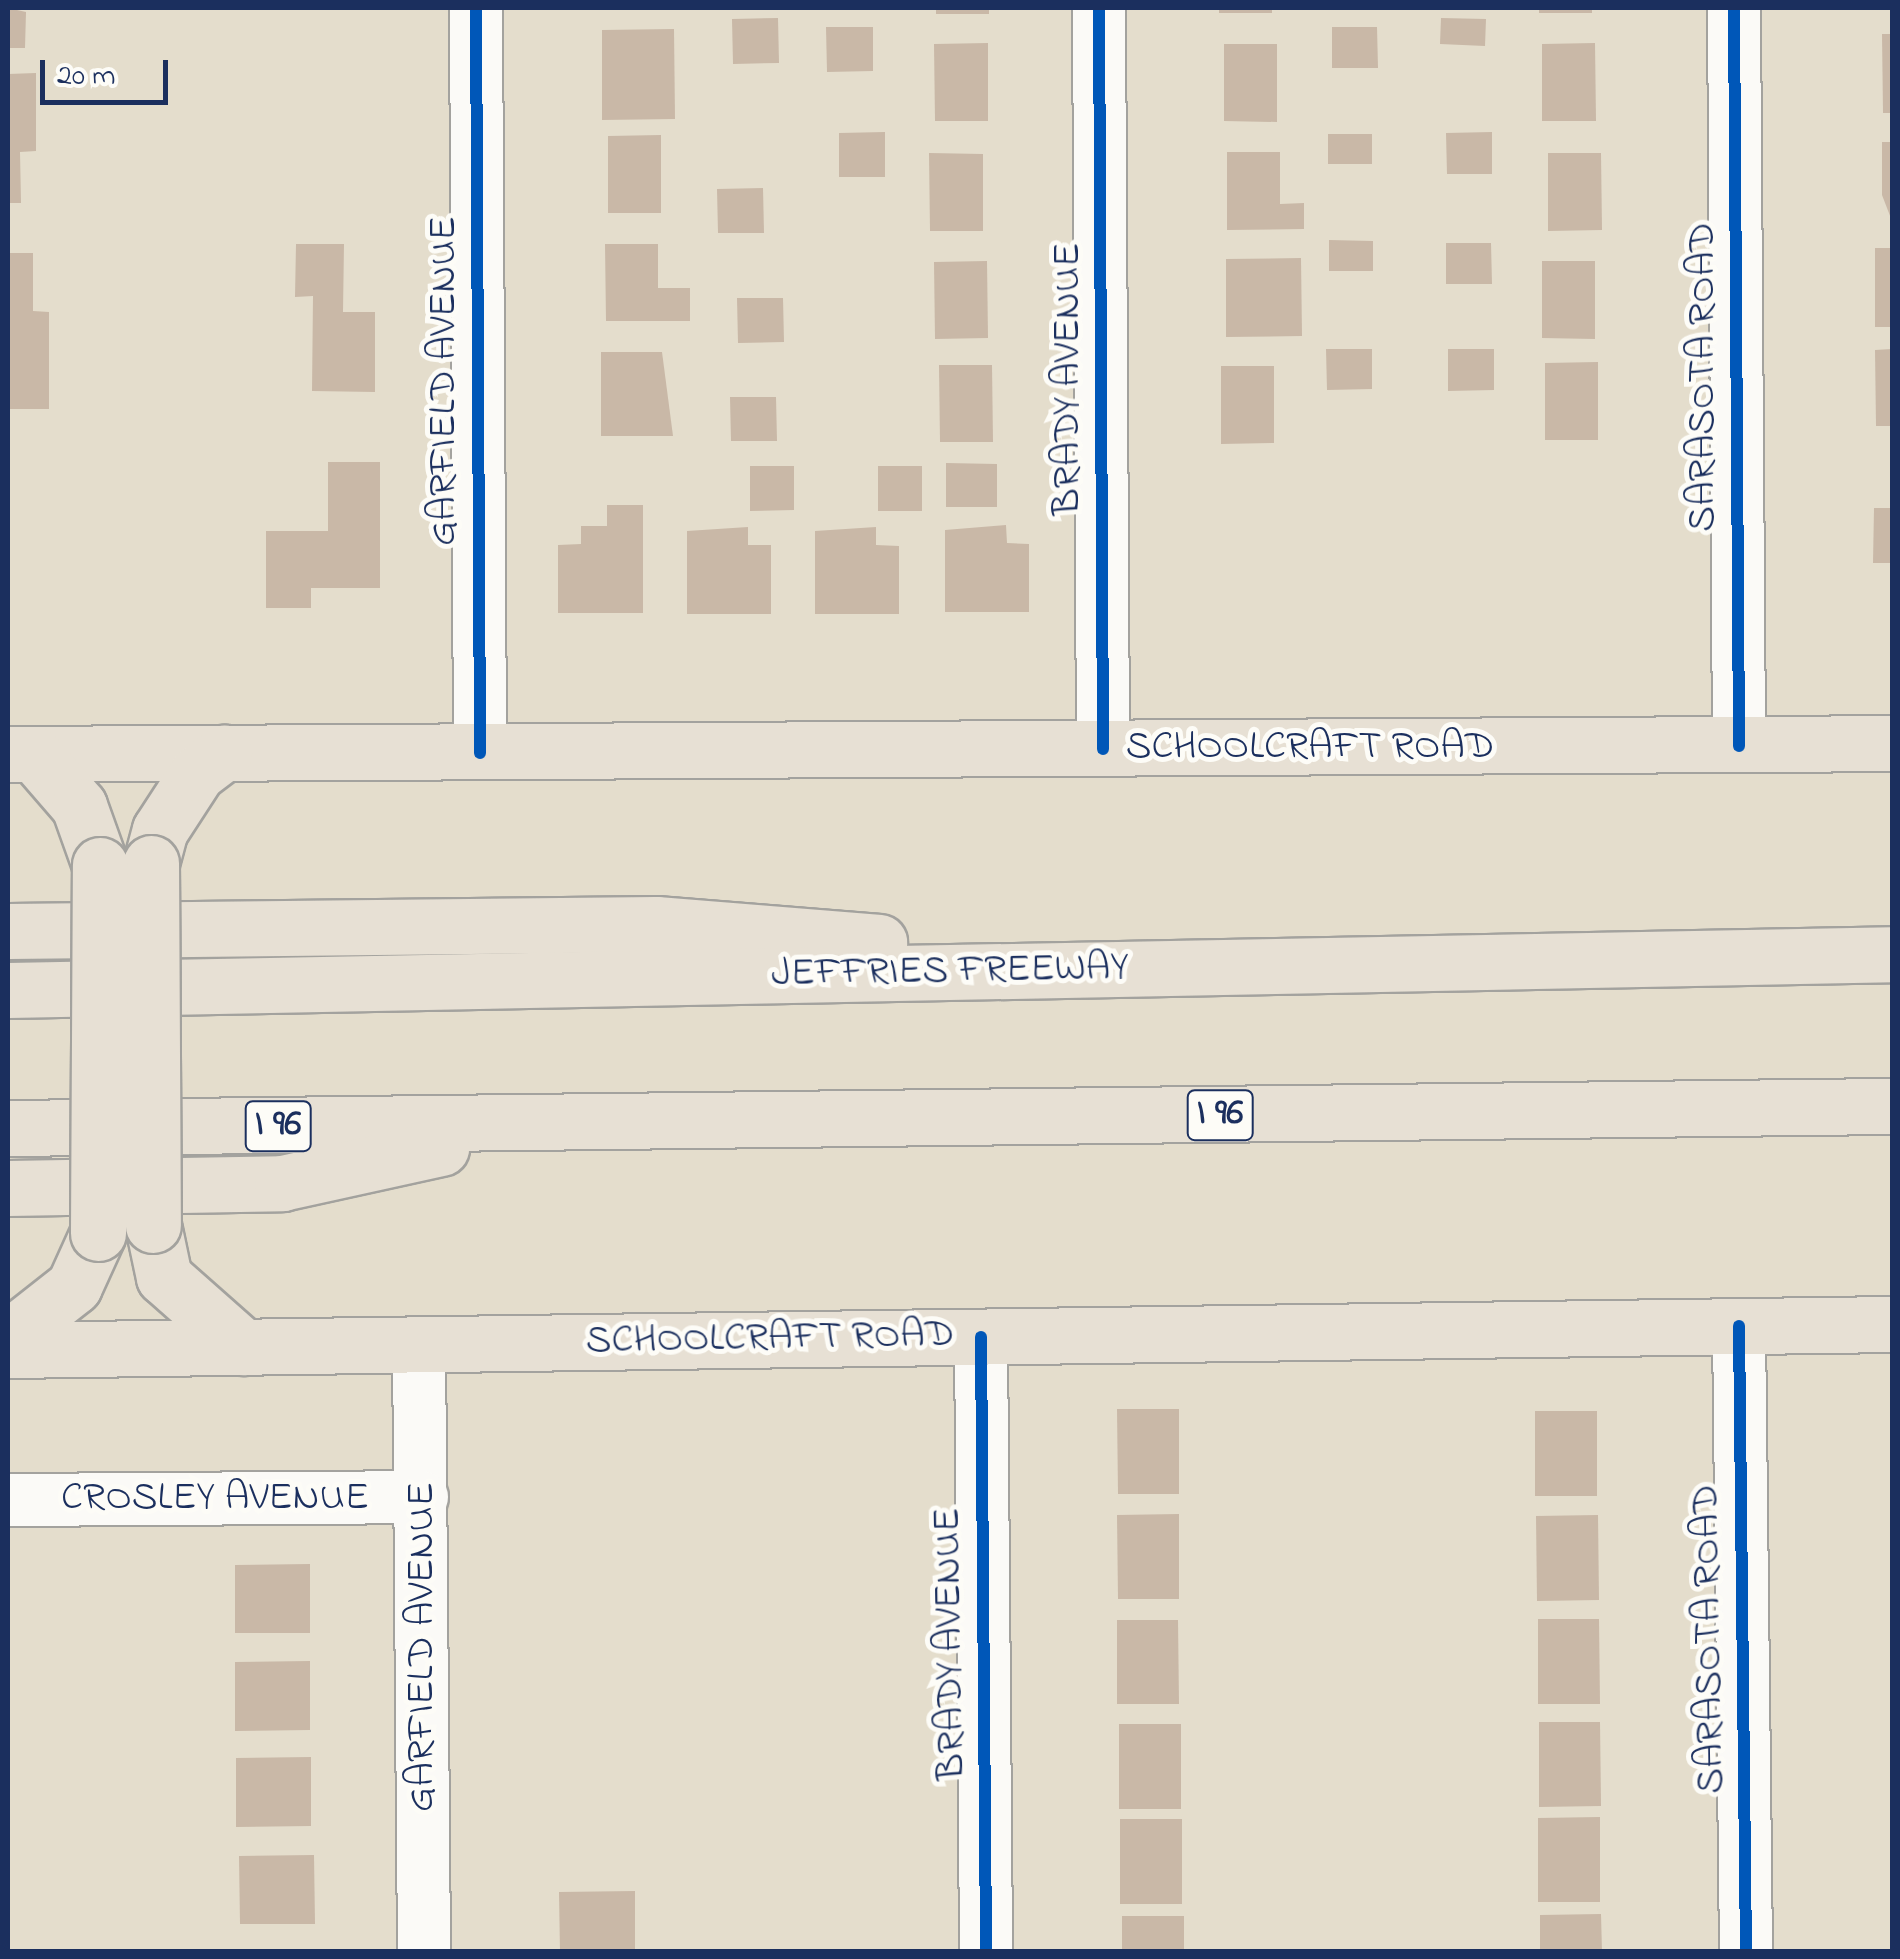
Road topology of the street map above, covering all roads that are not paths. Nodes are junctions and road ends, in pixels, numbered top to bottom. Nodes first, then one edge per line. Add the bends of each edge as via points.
1 (476, 8) edge
2 (1099, 8) edge
3 (1734, 8) edge
4 (1892, 743) edge
5 (1739, 746) junction
6 (1104, 749) junction
7 (224, 753) junction
8 (480, 753) junction
9 (20, 754) edge
10 (126, 864) junction
11 (8, 931) edge
12 (1892, 954) edge
13 (1200, 967) junction
14 (8, 990) edge
15 (1892, 1106) edge
16 (548, 1124) junction
17 (8, 1128) edge
18 (8, 1188) edge
19 (1892, 1324) edge
20 (1739, 1326) junction
21 (981, 1337) junction
22 (8, 1338) edge
23 (419, 1343) junction
24 (242, 1347) junction
25 (8, 1350) edge
26 (422, 1497) junction
27 (8, 1500) edge
28 (424, 1952) edge
29 (986, 1952) edge
30 (1746, 1952) edge

1 - 8 street, GARFIELD AVENUE
2 - 6 street, BRADY AVENUE
3 - 5 street, SARASOTA ROAD
4 - 5 main road, SCHOOLCRAFT ROAD
5 - 6 main road, SCHOOLCRAFT ROAD
6 - 8 main road, SCHOOLCRAFT ROAD
7 - 8 main road, SCHOOLCRAFT ROAD
7 - 9 main road, SCHOOLCRAFT ROAD
7 - 10 main road via 197,773 160,830
9 - 10 main road via 78,806
10 - 22 main road, bridge via 98,1233 74,1286
10 - 24 main road, bridge via 153,1224 164,1277
11 - 13 main road via 656,924
12 - 13 main road, JEFFRIES FREEWAY
13 - 14 main road, JEFFRIES FREEWAY
15 - 16 main road, I 96
16 - 17 main road, I 96
16 - 18 main road via 282,1182
19 - 20 main road, SCHOOLCRAFT ROAD
20 - 21 main road, SCHOOLCRAFT ROAD
20 - 30 street, SARASOTA ROAD
21 - 23 main road, SCHOOLCRAFT ROAD
21 - 29 street, BRADY AVENUE
23 - 24 main road, SCHOOLCRAFT ROAD
23 - 26 street, GARFIELD AVENUE
24 - 25 main road, SCHOOLCRAFT ROAD
26 - 27 street, CROSLEY AVENUE
26 - 28 street, GARFIELD AVENUE

